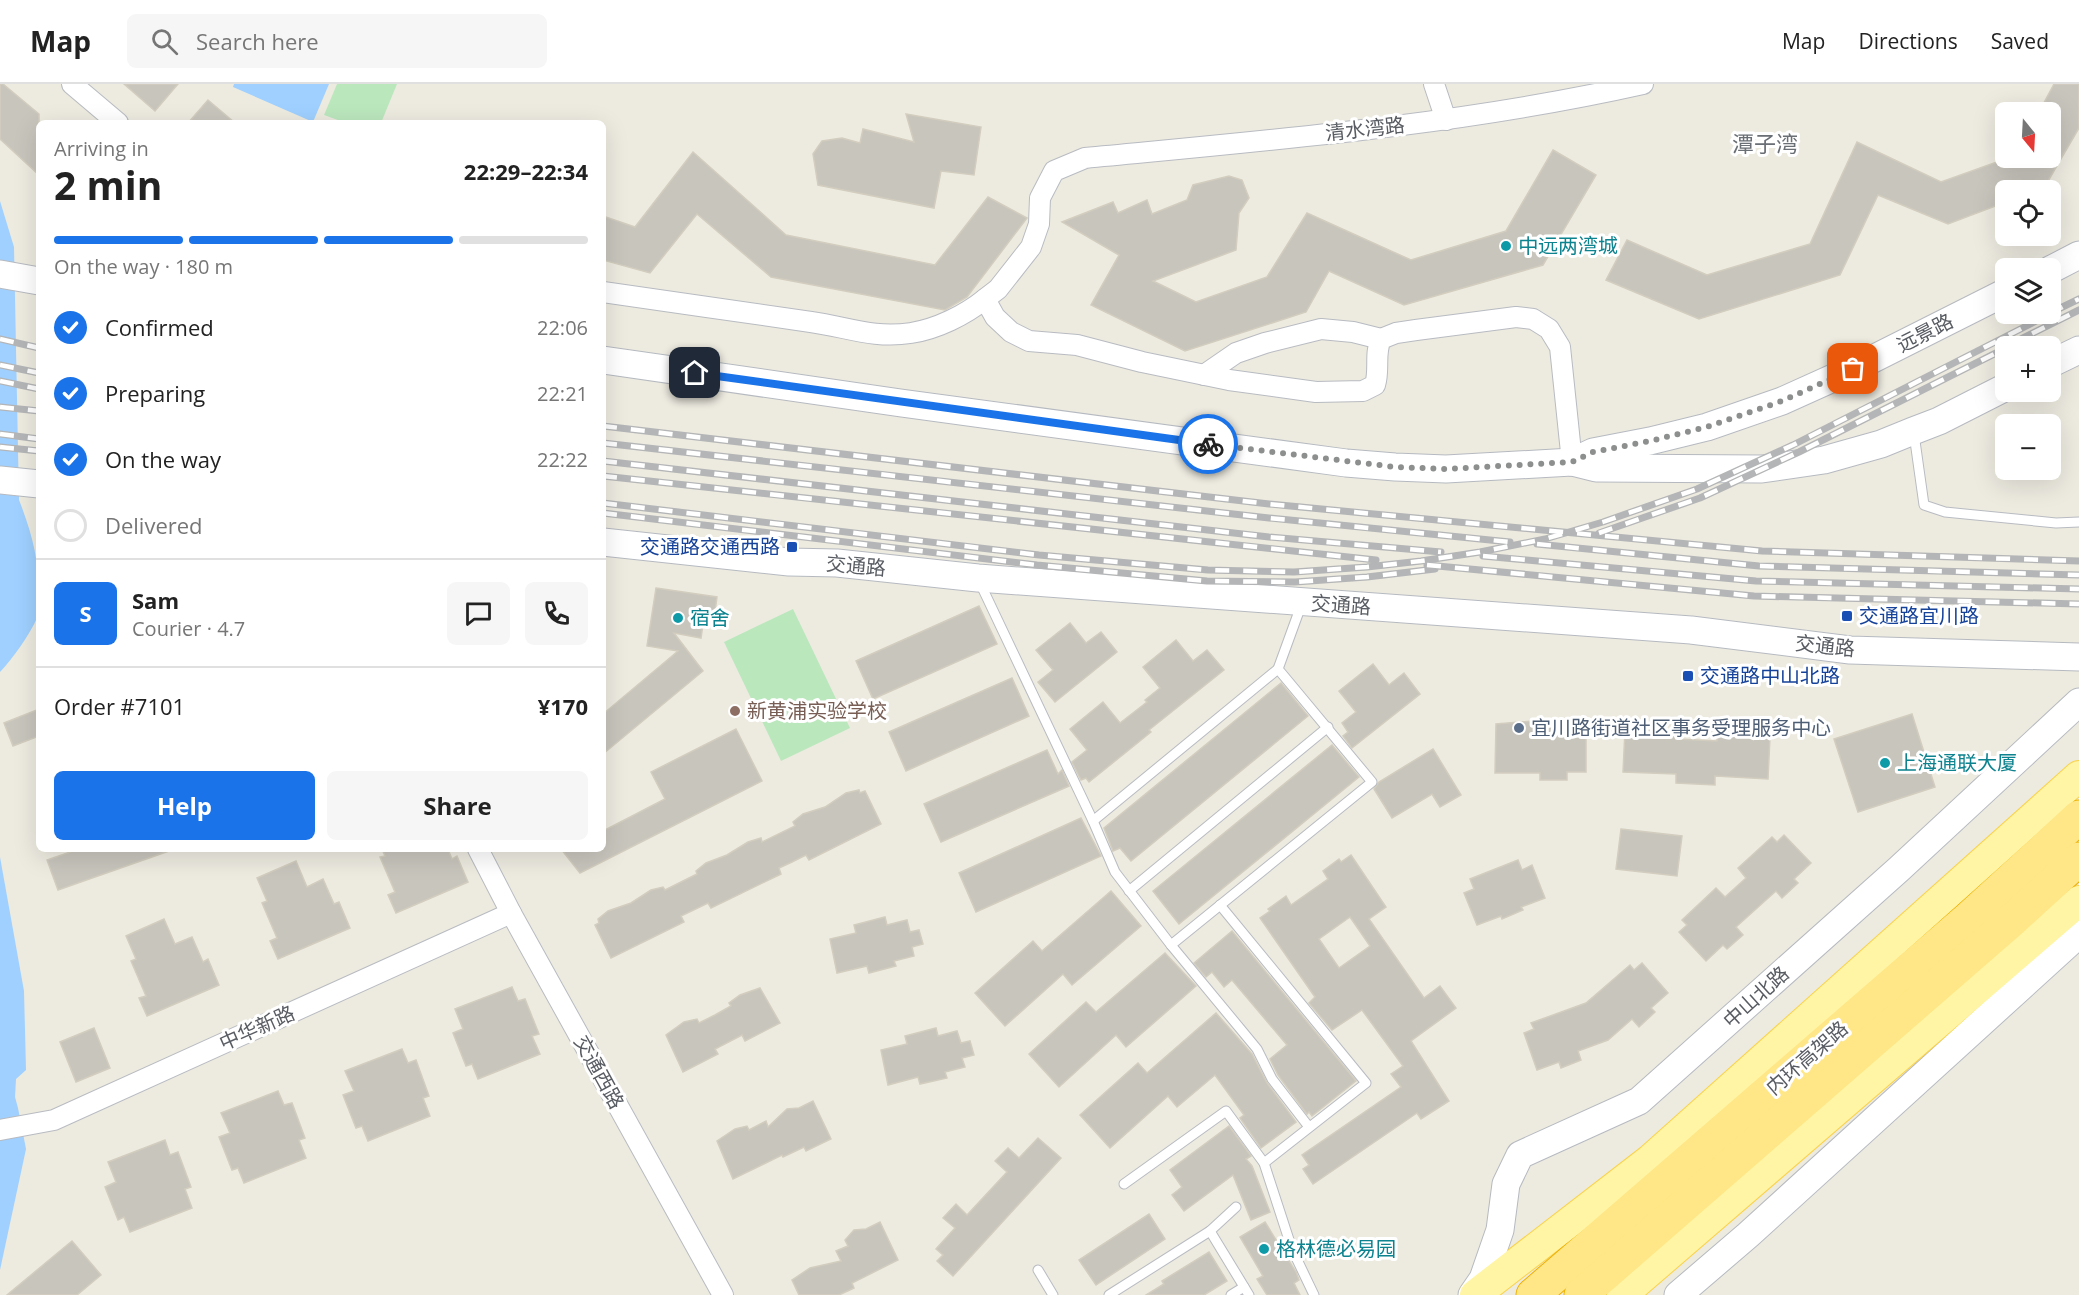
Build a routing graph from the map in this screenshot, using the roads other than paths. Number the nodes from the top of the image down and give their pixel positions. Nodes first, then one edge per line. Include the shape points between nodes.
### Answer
1 (72, 84) edge
2 (1434, 84) edge
3 (1643, 84) edge
4 (114, 120) edge
5 (1446, 120) junction
6 (2079, 255) edge
7 (2061, 264) edge
8 (0, 274) edge
9 (33, 280) edge
10 (606, 292) edge
11 (1995, 298) edge
12 (985, 299) junction
13 (1381, 339) junction
14 (2079, 350) edge
15 (2061, 359) edge
16 (606, 360) edge
17 (1204, 375) junction
18 (1995, 393) edge
19 (1913, 431) junction
20 (1572, 462) junction
21 (2079, 522) edge
22 (606, 542) edge
23 (978, 578) junction
24 (1303, 602) junction
25 (2079, 657) edge
26 (1278, 669) junction
27 (2079, 702) edge
28 (1328, 727) junction
29 (2079, 776) edge
30 (2079, 817) edge
31 (1093, 821) junction
32 (480, 852) edge
33 (2079, 859) edge
34 (1129, 891) junction
35 (2079, 901) edge
36 (1220, 905) junction
37 (511, 913) junction
38 (2079, 934) edge
39 (1171, 945) junction
40 (1309, 1127) junction
41 (0, 1130) edge
42 (1264, 1162) junction
43 (1124, 1184) dead end
44 (1236, 1207) dead end
45 (1210, 1231) junction
46 (1038, 1270) dead end
47 (1246, 1291) edge
48 (723, 1295) edge
49 (1053, 1295) edge
50 (1109, 1295) edge
51 (1231, 1295) edge
52 (1314, 1295) edge
53 (1474, 1295) edge
54 (1533, 1295) edge
55 (1581, 1295) edge
56 (1622, 1295) edge
57 (1678, 1295) edge

1 - 4 street
2 - 5 street
3 - 5 street, 清水湾路
5 - 12 street, 清水湾路 via 1085,158 1054,171 1040,198 1039,224 1031,247
6 - 7 main road
8 - 9 main road
10 - 12 street, 清水湾路 via 869,334 911,333 938,325
11 - 20 main road, 远景路 via 1782,401 1707,427 1593,452
12 - 17 street via 995,317 1011,332 1029,341 1077,345
13 - 17 street via 1321,329 1236,353
13 - 17 street via 1375,385 1363,391 1316,392
13 - 20 street via 1396,333 1516,317 1533,319 1549,329 1560,347
14 - 15 main road
16 - 20 main road, 远景路 via 1346,463 1446,469
18 - 19 main road, 远景路
19 - 20 main road, 远景路 via 1824,460 1762,469 1596,468
19 - 21 lane via 1924,505 1946,512 2056,524
22 - 23 main road, 交通路
23 - 24 main road, 交通路
23 - 31 lane
24 - 25 main road, 交通路 via 1690,630 1850,650
24 - 26 lane
26 - 28 lane
26 - 31 lane
27 - 53 main road, 中山北路 via 1639,1101 1520,1155 1506,1184 1500,1230
28 - 34 lane
28 - 36 lane via 1372,782
29 - 53 main road, 中山北路 via 1651,1159
30 - 54 highway, 内环高架路 via 1970,917
31 - 34 lane via 1115,872
32 - 37 street, 交通西路
33 - 55 highway, 内环高架路
34 - 39 lane
35 - 56 main road
36 - 39 lane
36 - 40 lane via 1366,1083
37 - 41 street, 中华新路 via 54,1120
37 - 48 street, 交通西路
38 - 57 main road
39 - 40 lane via 1257,1049 1272,1079
40 - 42 lane
42 - 43 lane via 1226,1111
42 - 52 lane via 1292,1249
44 - 45 lane
45 - 47 lane
45 - 50 lane
46 - 49 lane
47 - 51 lane

